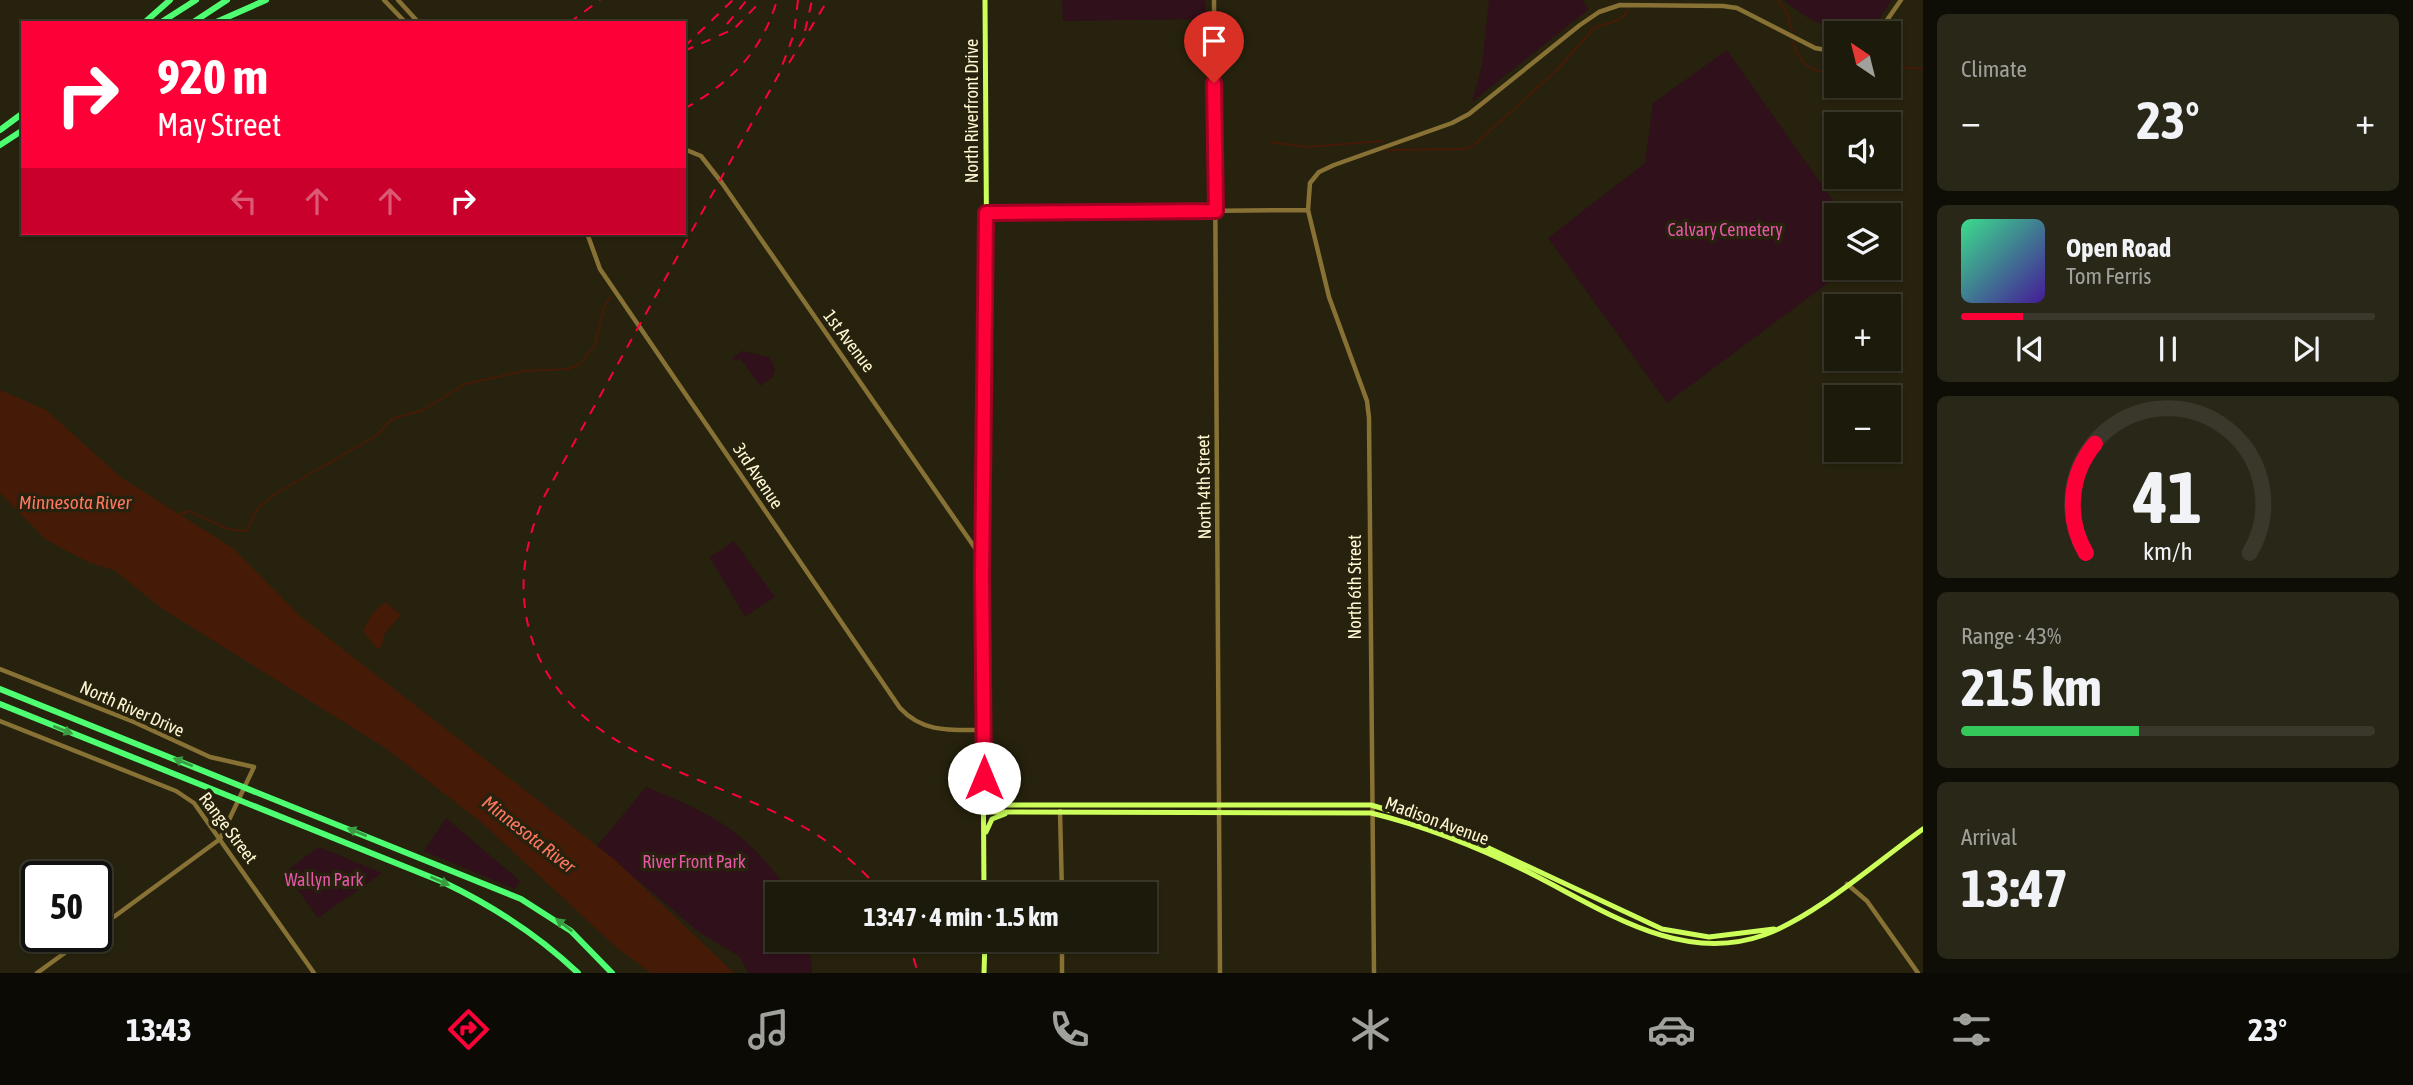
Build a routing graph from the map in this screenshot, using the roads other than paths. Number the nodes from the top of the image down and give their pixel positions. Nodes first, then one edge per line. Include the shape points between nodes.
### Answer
1 (170, 0) edge
2 (196, 0) edge
3 (227, 0) edge
4 (267, 0) edge
5 (384, 0) edge
6 (398, 0) edge
7 (985, 0) edge
8 (1214, 0) edge
9 (1901, 0) edge
10 (146, 21) edge
11 (163, 21) edge
12 (195, 21) edge
13 (219, 21) edge
14 (404, 21) edge
15 (417, 21) edge
16 (1886, 21) edge
17 (1824, 48) edge
18 (21, 114) edge
19 (0, 130) edge
20 (21, 131) edge
21 (0, 145) edge
22 (686, 150) edge
23 (1308, 210) junction
24 (1216, 211) junction
25 (986, 213) junction
26 (588, 235) edge
27 (983, 559) junction
28 (0, 668) edge
29 (0, 689) edge
30 (0, 704) edge
31 (0, 721) edge
32 (983, 730) junction
33 (246, 787) junction
34 (240, 802) junction
35 (1219, 804) junction
36 (984, 805) junction
37 (1060, 805) junction
38 (1371, 805) junction
39 (984, 812) junction
40 (1219, 812) junction
41 (1011, 813) junction
42 (1060, 813) junction
43 (1371, 813) junction
44 (1923, 829) edge
45 (220, 839) junction
46 (984, 839) junction
47 (984, 882) edge
48 (1062, 882) edge
49 (1846, 884) junction
50 (112, 918) edge
51 (1774, 929) junction
52 (66, 952) edge
53 (985, 952) edge
54 (1062, 952) edge
55 (37, 973) edge
56 (314, 973) edge
57 (578, 973) edge
58 (612, 973) edge
59 (984, 973) edge
60 (1062, 973) edge
61 (1220, 973) edge
62 (1374, 973) edge
63 (1918, 973) edge

1 - 10 highway
2 - 11 highway
3 - 12 highway
4 - 13 highway
5 - 14 street
6 - 15 street
7 - 25 main road, North Riverfront Drive
8 - 24 street, North 4th Street
9 - 16 street
17 - 23 street via 1737,8 1620,5 1580,25 1461,118 1319,172 1307,188
18 - 19 highway
20 - 21 highway
22 - 27 street, 1st Avenue via 701,156 713,171
23 - 24 street
23 - 38 street, North 6th Street via 1329,298 1367,401
24 - 25 street
24 - 35 street, North 4th Street
25 - 27 main road, North Riverfront Drive
26 - 32 street, 3rd Avenue via 596,262 615,292 895,702 921,724 936,729
27 - 32 main road, North Riverfront Drive
28 - 33 street, North River Drive via 210,757 254,767
33 -> 29 highway
30 -> 34 highway
31 - 45 street, Range Street via 184,795
32 - 36 main road, North Riverfront Drive
33 - 34 street
58 -> 33 highway via 571,931 521,899
34 - 45 street
34 -> 57 highway via 477,898 533,934
35 - 37 main road, Madison Avenue
35 - 38 main road, Madison Avenue
35 - 40 street, North 4th Street
36 - 37 main road, Madison Avenue
36 - 39 main road, North Riverfront Drive
37 - 42 street
38 - 43 street, North 6th Street
38 - 51 main road, Madison Avenue via 1478,843 1662,929 1709,937
39 - 41 main road, Madison Avenue
39 - 46 main road, North Riverfront Drive
40 - 42 main road, Madison Avenue
40 - 43 main road, Madison Avenue
40 - 61 street, North 4th Street
41 - 42 main road, Madison Avenue
41 - 46 main road via 992,819
42 - 48 street
43 - 51 main road, Madison Avenue via 1492,856 1661,936 1728,942
43 - 62 street, North 6th Street
44 - 49 main road, Madison Avenue
45 - 50 street
45 - 56 street, Range Street
46 - 47 main road, North Riverfront Drive
49 - 51 main road, Madison Avenue
49 - 63 street via 1862,894
52 - 55 street
53 - 59 main road
54 - 60 street

